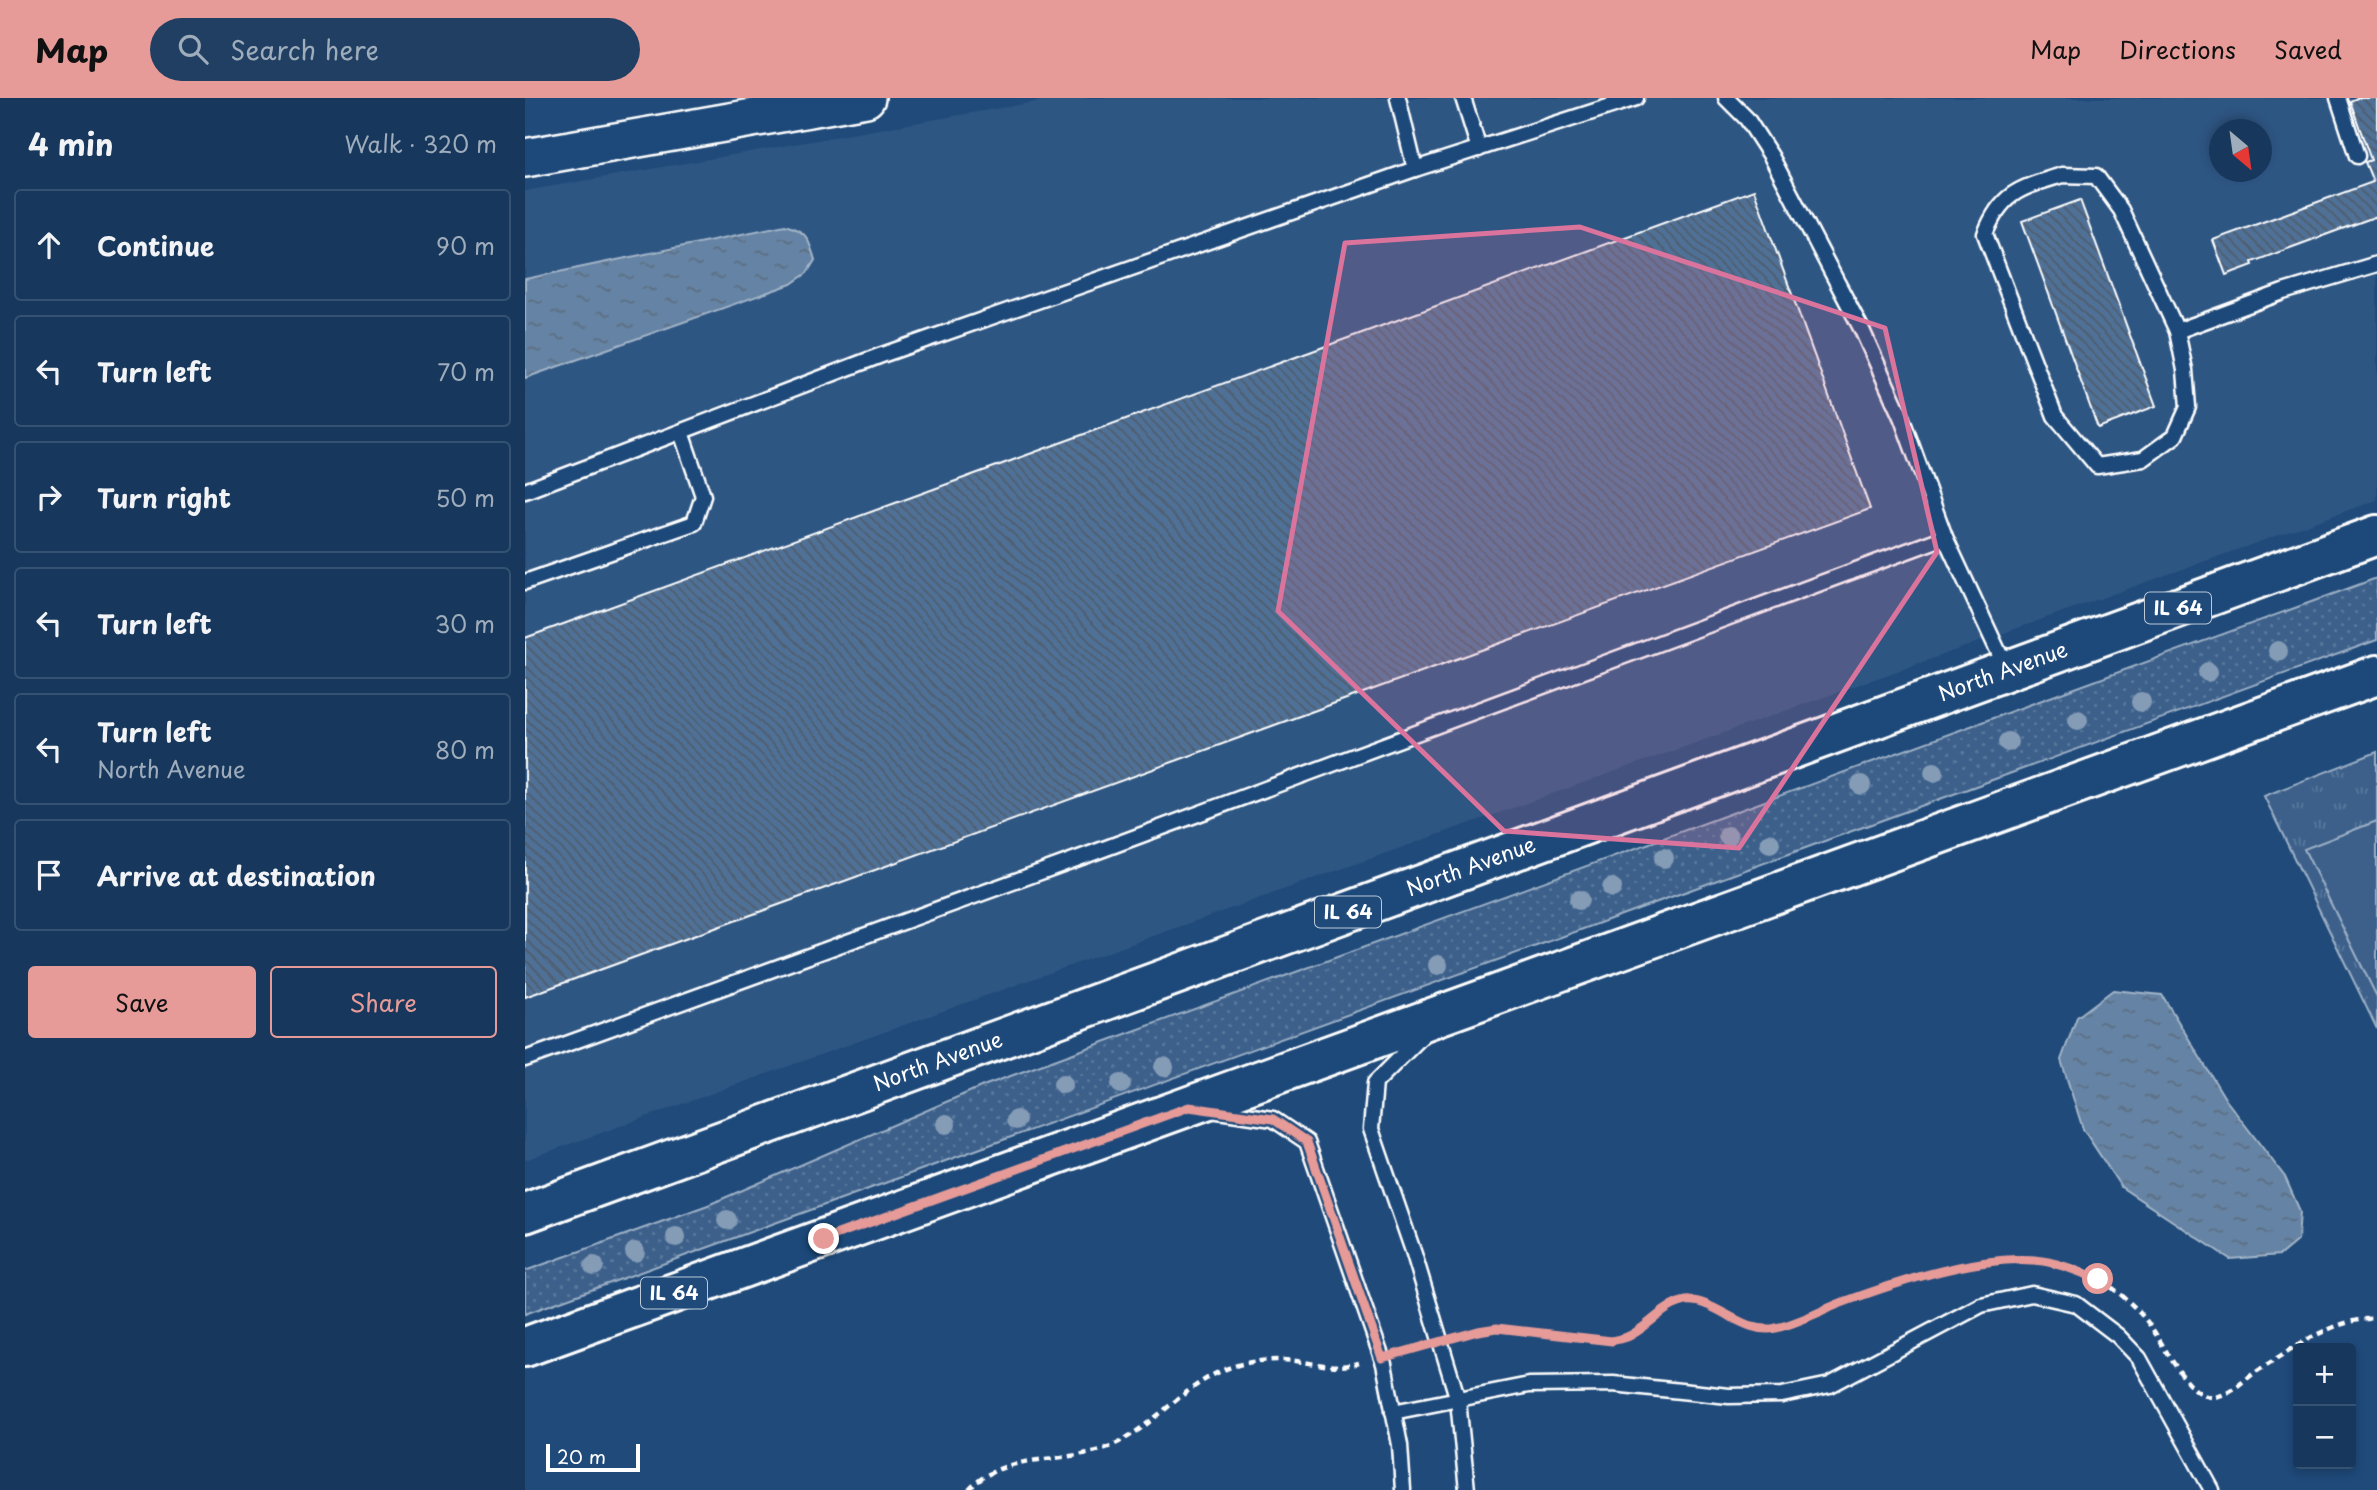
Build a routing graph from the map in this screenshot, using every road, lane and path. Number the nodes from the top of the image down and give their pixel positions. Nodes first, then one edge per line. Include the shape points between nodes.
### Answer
1 (866, 98) edge
2 (1398, 98) edge
3 (1464, 98) edge
4 (1636, 98) edge
5 (1726, 98) edge
6 (2338, 98) edge
7 (1479, 149) junction
8 (2357, 156) dead end
9 (525, 158) edge
10 (1415, 169) junction
11 (2377, 264) edge
12 (2177, 331) junction
13 (681, 432) junction
14 (525, 491) edge
15 (2377, 535) edge
16 (1945, 537) junction
17 (525, 582) edge
18 (2007, 670) junction
19 (2377, 675) edge
20 (1444, 1015) junction
21 (525, 1059) edge
22 (1189, 1107) junction
23 (525, 1213) edge
24 (2377, 1319) edge
25 (1441, 1341) junction
26 (525, 1347) edge
27 (1382, 1358) junction
28 (1458, 1400) junction
29 (1393, 1412) junction
30 (969, 1490) edge
31 (1403, 1490) edge
32 (1467, 1490) edge
33 (2212, 1490) edge

1 - 9 street
2 - 10 lane
3 - 7 lane
4 - 7 lane
5 - 16 lane via 1772,156 1862,330 1902,419
6 - 8 lane
7 - 10 lane
10 - 13 lane via 879,356
11 - 12 lane
12 - 12 lane via 2188,407 2175,436 2143,459 2097,466 2055,416 1985,234 1993,214 2018,189 2062,175 2096,176 2121,210
13 - 14 lane
13 - 17 lane via 703,496 694,523
15 - 18 main road, North Avenue / IL 64
16 - 18 lane
16 - 21 lane
18 - 23 main road, North Avenue / IL 64
19 - 20 main road, IL 64
20 - 22 main road, IL 64
20 - 25 lane via 1375,1083 1371,1129
22 - 26 main road, IL 64
22 - 27 lane via 1273,1119 1307,1142
24 - 25 path via 2363,1318 2327,1330 2215,1397 2196,1392 2145,1319 2123,1297 2098,1279 2042,1260 1999,1261 1936,1273 1775,1329 1753,1327 1687,1301 1661,1312 1627,1337 1612,1341 1497,1328
25 - 27 path
25 - 28 lane
27 - 29 lane
27 - 30 path via 1346,1367 1280,1360 1238,1365 1200,1382 1114,1444 1090,1453 1006,1466
28 - 29 lane
28 - 32 lane
28 - 33 lane via 1529,1385 1613,1384 1729,1396 1782,1395 1830,1385 1981,1305 2032,1294 2076,1304 2139,1358
29 - 31 lane

